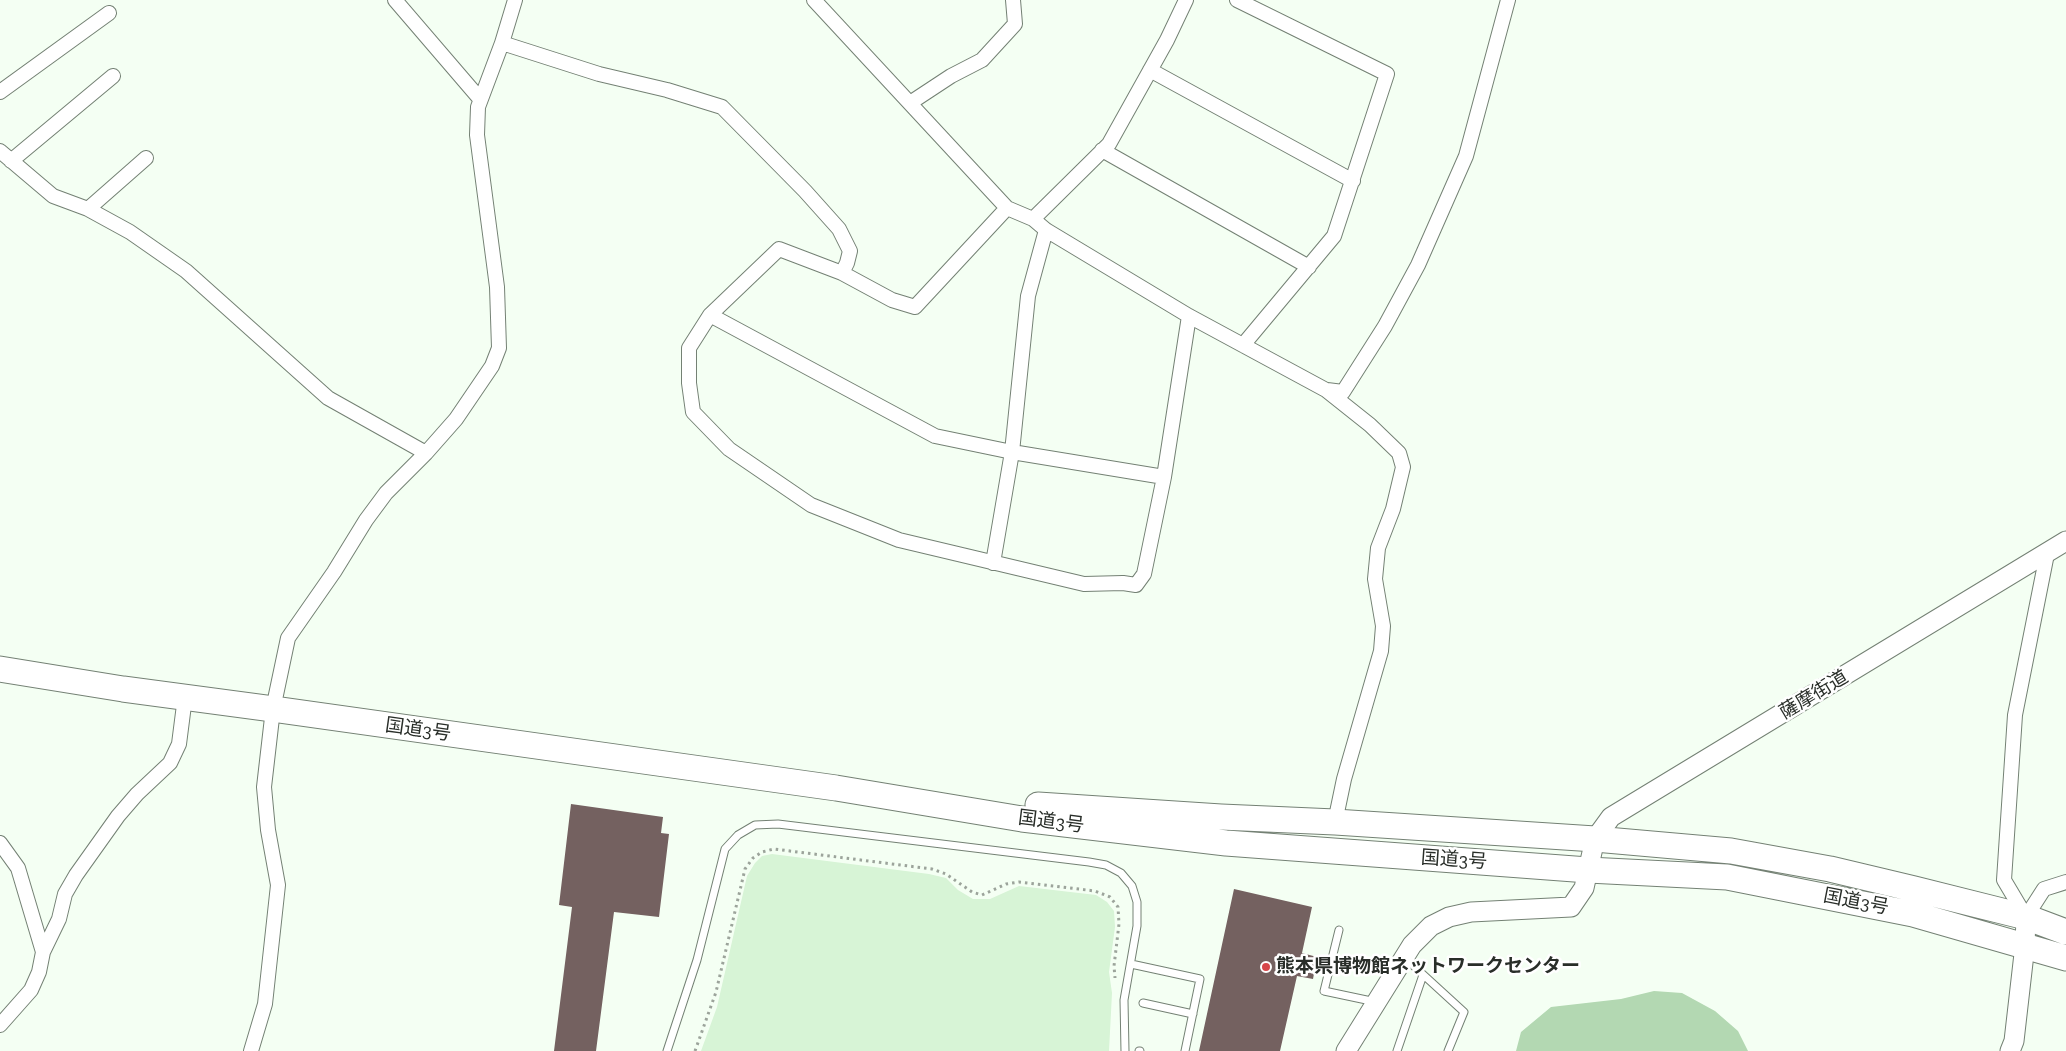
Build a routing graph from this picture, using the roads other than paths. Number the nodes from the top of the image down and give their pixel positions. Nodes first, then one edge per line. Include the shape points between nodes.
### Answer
1 (395, 0) edge
2 (515, 0) edge
3 (814, 0) edge
4 (1013, 0) edge
5 (1186, 0) edge
6 (1237, 0) edge
7 (1508, 0) edge
8 (109, 13) dead end
9 (502, 43) junction
10 (1150, 70) junction
11 (112, 76) dead end
12 (0, 92) edge
13 (480, 99) junction
14 (910, 103) junction
15 (1102, 150) junction
16 (0, 151) edge
17 (146, 158) dead end
18 (11, 161) junction
19 (1352, 181) junction
20 (1007, 208) junction
21 (88, 209) junction
22 (1033, 220) junction
23 (1046, 230) junction
24 (1309, 267) junction
25 (842, 273) junction
26 (710, 316) junction
27 (1189, 316) junction
28 (1243, 344) junction
29 (1326, 390) junction
30 (1012, 452) junction
31 (426, 453) junction
32 (1164, 477) junction
33 (2066, 541) edge
34 (2047, 554) junction
35 (993, 563) junction
36 (0, 669) edge
37 (185, 697) junction
38 (273, 709) junction
39 (836, 788) junction
40 (1335, 822) junction
41 (1595, 839) junction
42 (0, 843) edge
43 (1588, 870) junction
44 (2066, 882) edge
45 (2026, 917) junction
46 (1339, 930) dead end
47 (2066, 932) edge
48 (2025, 945) junction
49 (43, 952) junction
50 (1404, 958) junction
51 (2066, 958) edge
52 (1131, 964) junction
53 (1423, 975) junction
54 (1376, 1002) junction
55 (1142, 1003) dead end
56 (1193, 1014) junction
57 (0, 1025) edge
58 (251, 1051) edge
59 (667, 1051) edge
60 (1125, 1051) edge
61 (1185, 1051) edge
62 (1346, 1051) edge
63 (1397, 1051) edge
64 (1448, 1051) edge
65 (2010, 1051) edge

1 - 13 street
2 - 9 street
3 - 14 street
4 - 14 street via 1015,24 982,60
5 - 10 street
6 - 19 street via 1387,74
7 - 29 street via 1466,156 1418,265 1385,326 1343,392
8 - 12 street
9 - 13 street
9 - 25 street via 599,74 722,107 839,230 850,250
10 - 15 street via 1109,144
10 - 19 street
11 - 18 street
13 - 31 street via 477,135 497,286 499,348 492,366 456,419
14 - 20 street
15 - 22 street
15 - 24 street
16 - 18 street
17 - 21 street
18 - 21 street via 52,196
19 - 24 street via 1334,236
20 - 22 street
20 - 25 street via 915,307 892,300
21 - 31 street via 130,232 186,271 328,398
22 - 23 street
23 - 27 street
23 - 30 street via 1028,296
24 - 28 street
25 - 26 street via 779,248
26 - 30 street via 935,436
26 - 35 street via 689,348 692,412 729,449 811,505 899,540
27 - 28 street
27 - 32 street
28 - 29 street
29 - 40 street via 1399,453 1403,467 1393,509 1378,548 1376,579 1384,626 1381,652 1344,779
30 - 32 street
30 - 35 street
31 - 38 street via 386,493 288,638
32 - 35 street via 1144,574 1136,585 1084,584
33 - 34 street, 薩摩街道
34 - 41 street, 薩摩街道 via 1611,818
34 - 45 street via 2015,715 2004,880
36 - 37 highway, 国道3号
37 - 38 highway, 国道3号
37 - 49 street via 180,744 170,763 118,816 76,875
38 - 39 highway, 国道3号
38 - 58 street via 264,787 278,885 265,1004
39 - 40 highway, 国道3号 via 1023,804
39 - 43 highway, 国道3号 via 1022,819 1226,843
40 - 41 highway, 国道3号
41 - 43 street, 薩摩街道
41 - 45 highway, 国道3号 via 1732,851 1830,869
42 - 49 street via 18,868
43 - 48 highway, 国道3号 via 1727,877 1913,914
43 - 50 street, 薩摩街道 via 1584,888 1571,906 1449,916 1431,926
44 - 45 street via 2044,889
45 - 47 highway, 国道3号
45 - 48 street
46 - 54 lane via 1324,991
48 - 51 highway, 国道3号
48 - 65 street via 2014,1041
49 - 57 street via 31,990
50 - 53 lane
50 - 54 street, 薩摩街道
52 - 56 lane via 1200,980
52 - 59 lane via 1138,902 1132,886 1121,873 1106,865 778,824 754,826 724,849 697,960
52 - 60 lane via 1124,1000
53 - 63 lane
53 - 64 lane via 1464,1012
54 - 62 street, 薩摩街道
55 - 56 lane
56 - 61 lane

